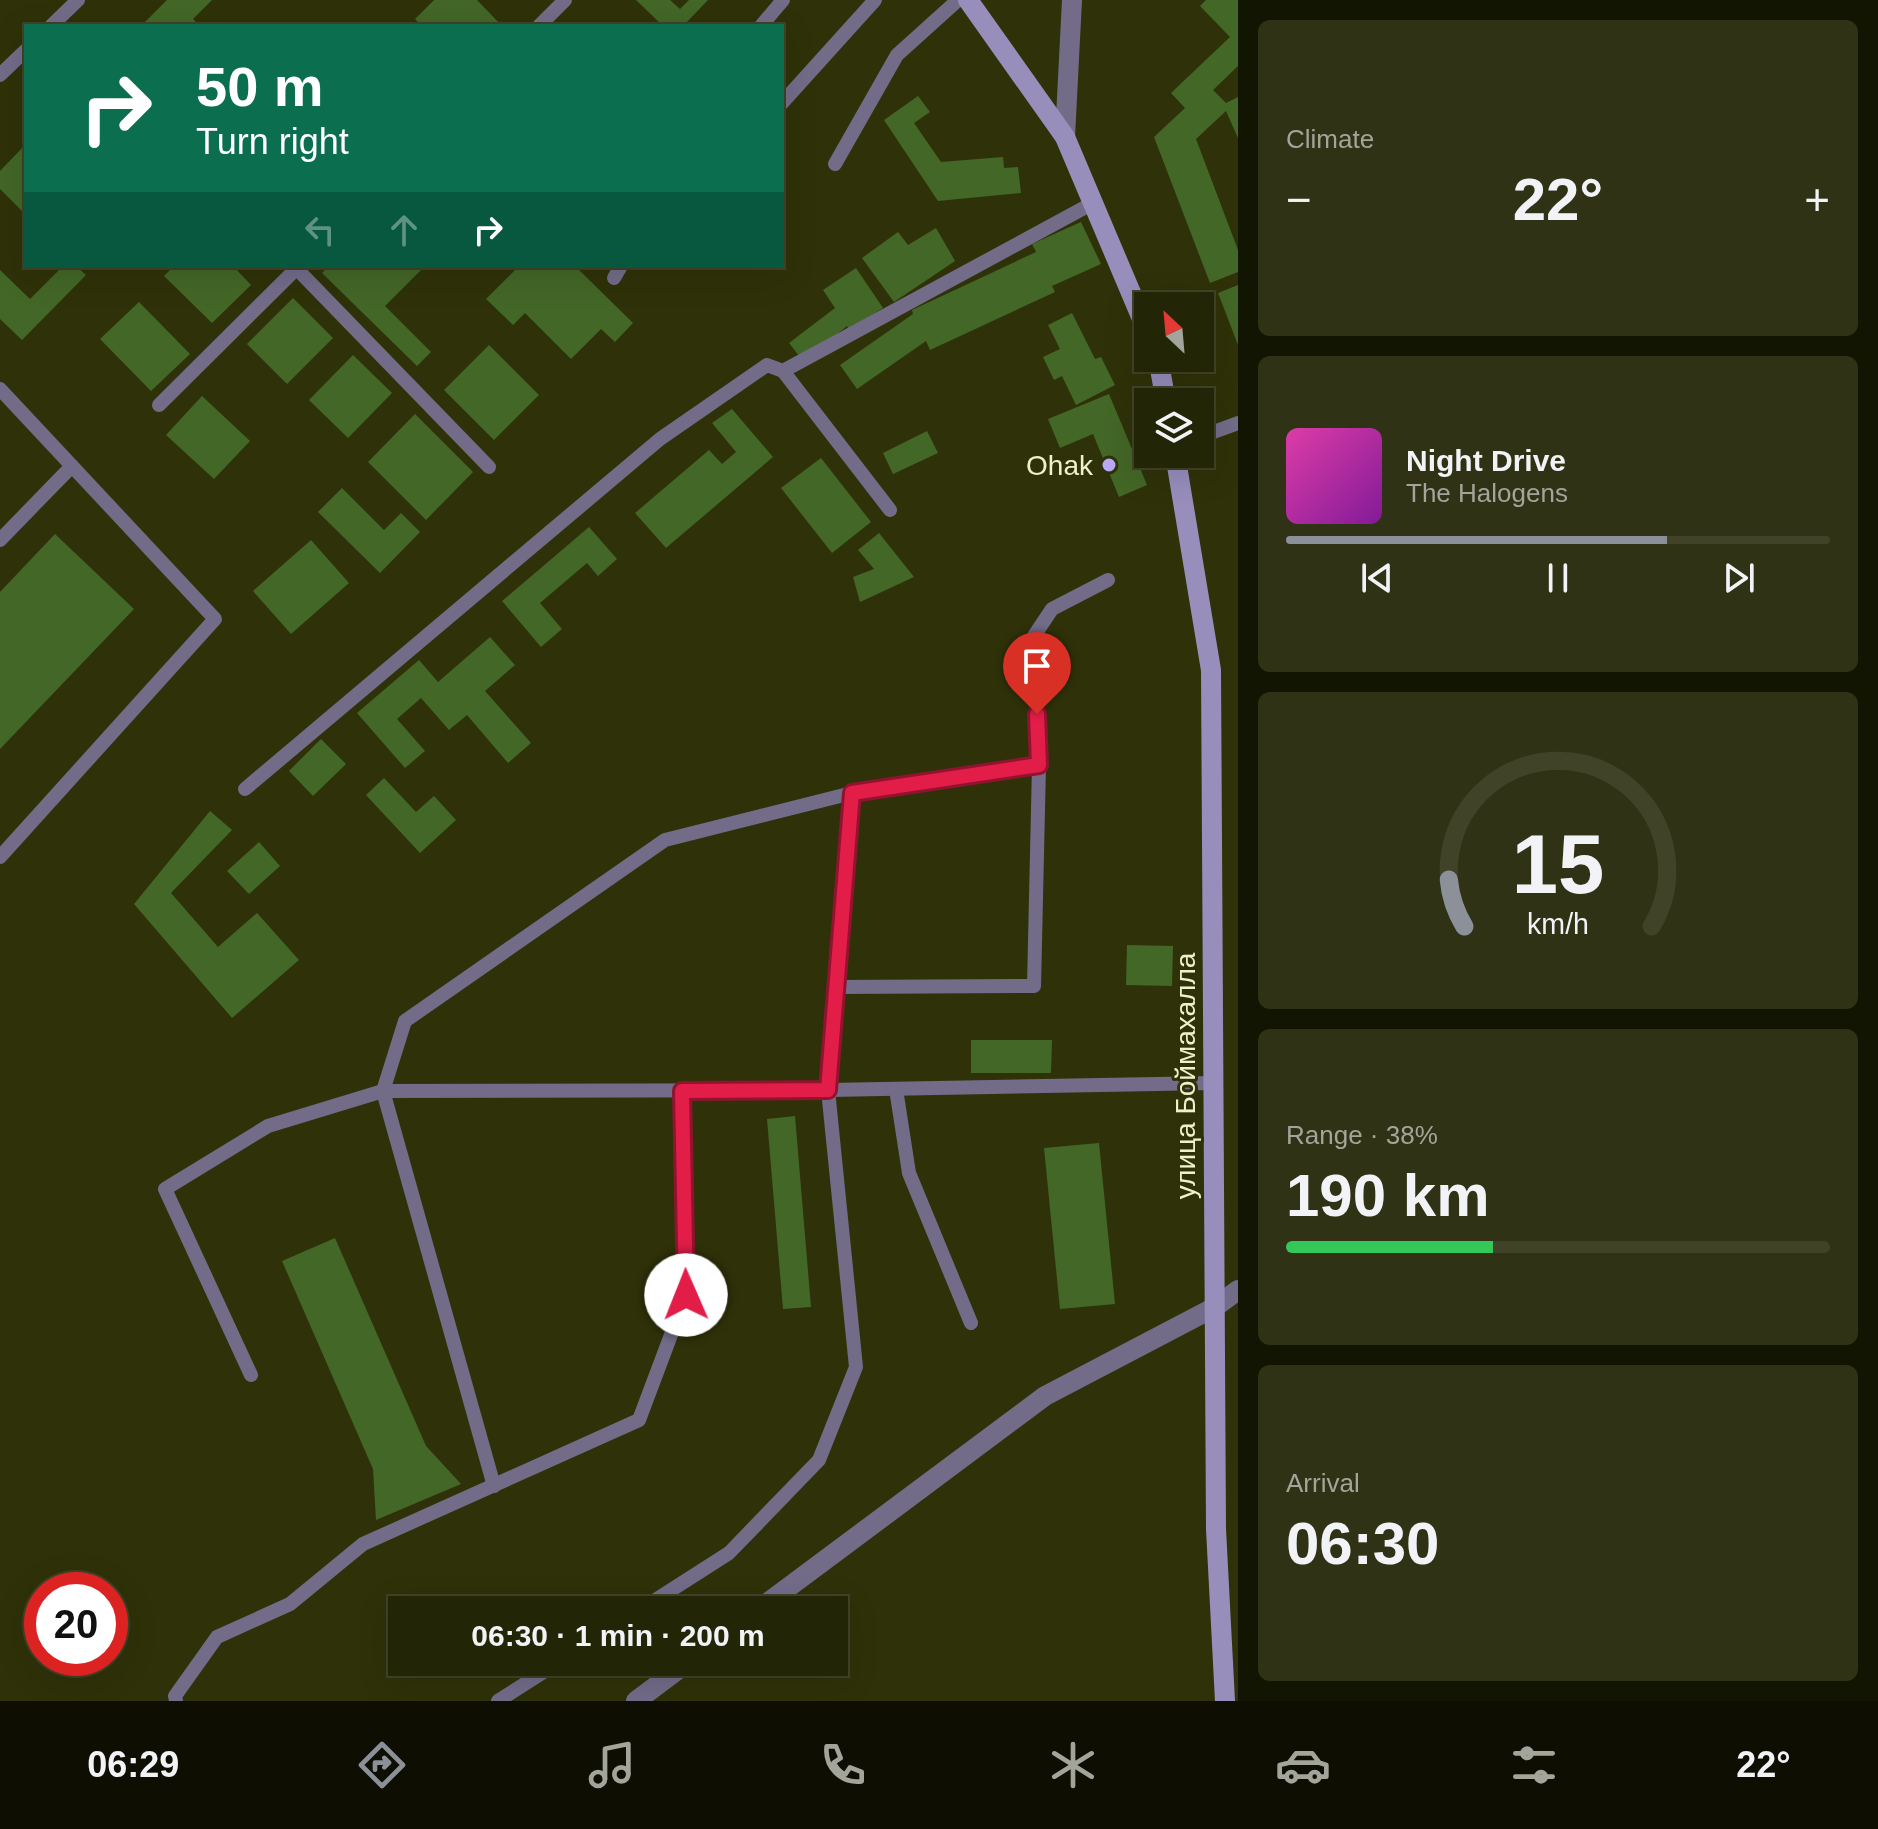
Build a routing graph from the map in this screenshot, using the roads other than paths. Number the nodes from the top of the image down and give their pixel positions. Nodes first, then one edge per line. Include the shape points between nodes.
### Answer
1 (78, 0) edge
2 (565, 0) edge
3 (783, 0) edge
4 (875, 0) edge
5 (958, 0) edge
6 (968, 0) edge
7 (1072, 0) edge
8 (53, 24) edge
9 (541, 24) edge
10 (763, 24) edge
11 (24, 52) edge
12 (0, 75) edge
13 (784, 101) edge
14 (1065, 137) junction
15 (835, 164) dead end
16 (1093, 203) junction
17 (297, 268) edge
18 (299, 268) edge
19 (1134, 300) edge
20 (783, 371) junction
21 (0, 389) edge
22 (159, 405) dead end
23 (1238, 423) edge
24 (1214, 432) edge
25 (72, 466) junction
26 (489, 467) dead end
27 (1177, 468) edge
28 (890, 510) dead end
29 (0, 540) edge
30 (1108, 580) dead end
31 (1039, 765) junction
32 (245, 789) dead end
33 (852, 793) junction
34 (0, 857) edge
35 (836, 987) junction
36 (1213, 1083) junction
37 (896, 1089) junction
38 (828, 1090) junction
39 (383, 1091) junction
40 (682, 1091) junction
41 (1238, 1290) edge
42 (1215, 1307) junction
43 (971, 1323) dead end
44 (251, 1375) dead end
45 (494, 1486) junction
46 (662, 1596) edge
47 (777, 1596) edge
48 (537, 1676) edge
49 (669, 1676) edge
50 (176, 1701) edge
51 (498, 1701) edge
52 (636, 1701) edge
53 (1225, 1701) edge

1 - 8 lane
2 - 9 lane
3 - 10 lane
4 - 13 lane
5 - 15 lane via 897,55
6 - 14 main road
7 - 14 street
11 - 12 lane
14 - 16 main road
16 - 19 main road
16 - 20 lane
17 - 22 lane
18 - 26 lane
20 - 28 lane
20 - 32 lane via 767,365 660,439
21 - 25 lane
23 - 24 lane
25 - 29 lane
25 - 34 lane via 215,619
27 - 36 main road, улица Боймахалла via 1211,670
30 - 31 lane via 1052,609 1034,636
31 - 33 lane
31 - 35 lane via 1034,986
33 - 35 lane
33 - 39 lane via 665,840 405,1021
35 - 38 lane
36 - 37 lane
36 - 42 main road, улица Боймахалла
37 - 38 lane
37 - 43 lane via 909,1173
38 - 40 lane
38 - 46 lane via 856,1367 819,1460 729,1553
39 - 40 lane
39 - 44 lane via 268,1126 165,1189
39 - 45 lane
40 - 45 lane via 686,1295 639,1420
41 - 42 street
42 - 47 street via 1045,1396
42 - 53 main road, улица Боймахалла via 1216,1529
45 - 50 lane via 363,1544 290,1604 217,1637
48 - 51 lane
49 - 52 street

